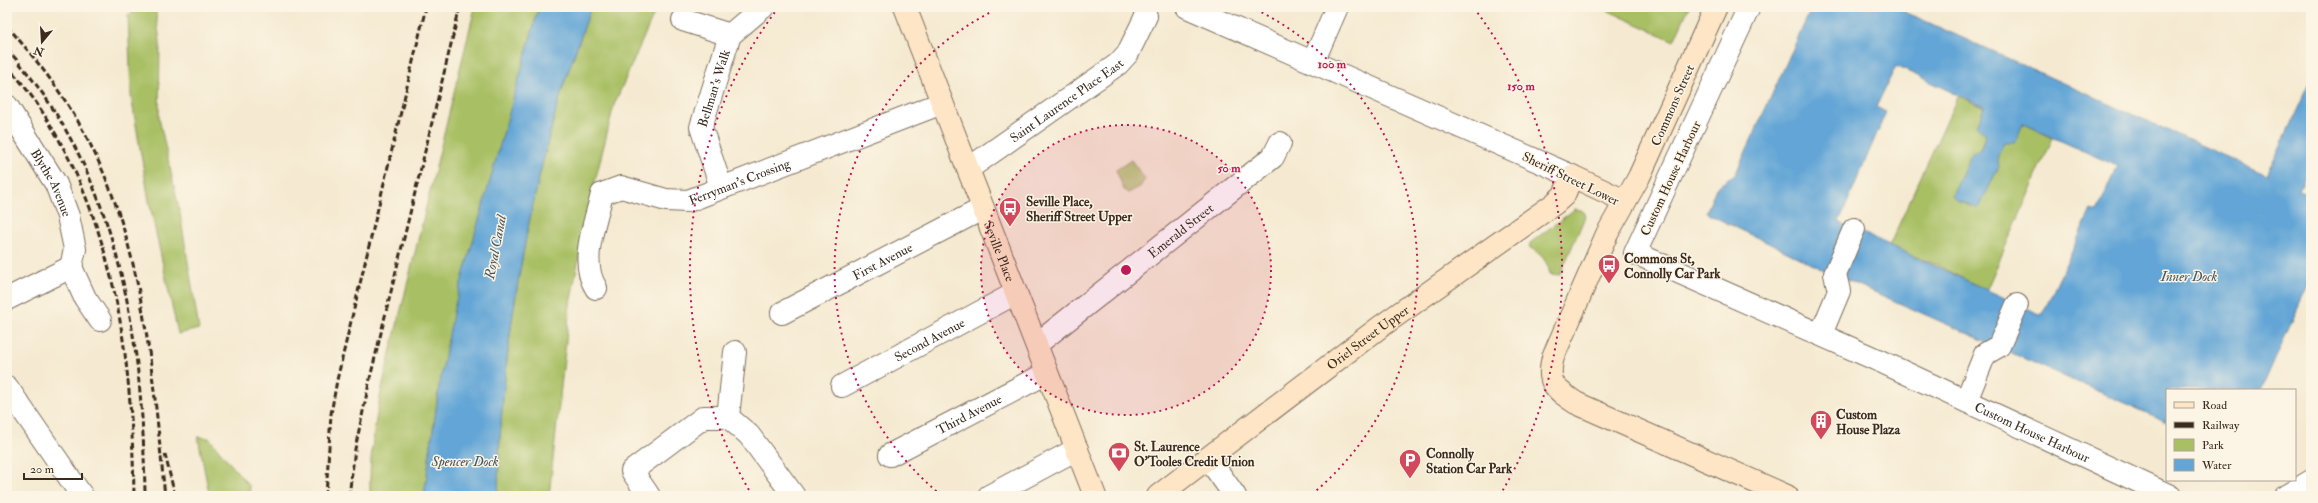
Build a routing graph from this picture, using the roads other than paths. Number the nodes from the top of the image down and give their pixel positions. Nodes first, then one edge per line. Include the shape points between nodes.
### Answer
1 (763, 7) edge
2 (905, 7) edge
3 (1187, 7) edge
4 (1337, 7) edge
5 (1716, 7) edge
6 (1749, 7) edge
7 (1146, 16) dead end
8 (683, 20) dead end
9 (730, 35) junction
10 (1313, 62) junction
11 (942, 103) junction
12 (7, 106) edge
13 (1280, 143) dead end
14 (968, 168) junction
15 (1572, 176) junction
16 (721, 187) junction
17 (1625, 201) junction
18 (982, 209) junction
19 (1854, 229) dead end
20 (71, 267) junction
21 (596, 288) dead end
22 (1016, 293) junction
23 (7, 299) edge
24 (2017, 304) dead end
25 (782, 313) dead end
26 (100, 320) dead end
27 (1821, 334) junction
28 (1037, 344) junction
29 (735, 352) dead end
30 (1047, 373) junction
31 (842, 386) dead end
32 (7, 387) edge
33 (1966, 401) junction
34 (728, 417) junction
35 (1077, 449) junction
36 (890, 455) dead end
37 (1208, 458) junction
38 (2311, 480) edge
39 (76, 487) edge
40 (649, 496) edge
41 (794, 496) edge
42 (988, 496) edge
43 (1095, 496) edge
44 (1158, 496) edge
45 (1235, 496) edge
46 (1788, 496) edge
47 (2170, 496) edge
48 (2286, 496) edge

1 - 9 street, Bellman's Walk
2 - 11 street, Seville Place
3 - 10 street, Sheriff Street Lower
4 - 10 street
5 - 17 street, Commons Street via 1639,178
6 - 27 street, Custom House Harbour via 1635,253
7 - 14 street, Saint Laurence Place East via 1128,53 1118,64
8 - 9 street, Bellman's Walk
9 - 16 street, Bellman's Walk via 701,127
10 - 15 street, Sheriff Street Lower
11 - 14 street, Seville Place
11 - 16 street, Ferryman's Crossing
12 - 20 street, Blythe Avenue via 56,184 68,216 75,249
13 - 28 street, Emerald Street via 1274,157
14 - 18 street, Seville Place
15 - 17 street, Sheriff Street Lower
15 - 37 street, Oriel Street Upper via 1564,195 1554,204 1380,327
16 - 21 street, Ferryman's Crossing via 688,201 666,200 621,187 602,194 588,255 590,278
17 - 46 street, Sheriff Street Lower via 1607,234 1553,357 1550,370 1552,382 1561,393 1576,403
18 - 22 street, Seville Place
18 - 25 street, First Avenue
19 - 27 street via 1835,274 1839,291
20 - 23 street
20 - 26 street via 85,298
22 - 28 street, Seville Place
22 - 31 street, Second Avenue
24 - 33 street, Custom House Harbour via 1999,346 1985,354
27 - 33 street, Custom House Harbour
28 - 30 street, Seville Place
29 - 34 street
30 - 35 street, Seville Place
30 - 36 street, Third Avenue
32 - 39 street
33 - 47 street, Custom House Harbour
34 - 40 street via 704,417 632,471
34 - 41 street via 749,435
35 - 42 street
35 - 43 street, Seville Place
37 - 44 street, Oriel Street Upper
37 - 45 street
38 - 48 street

